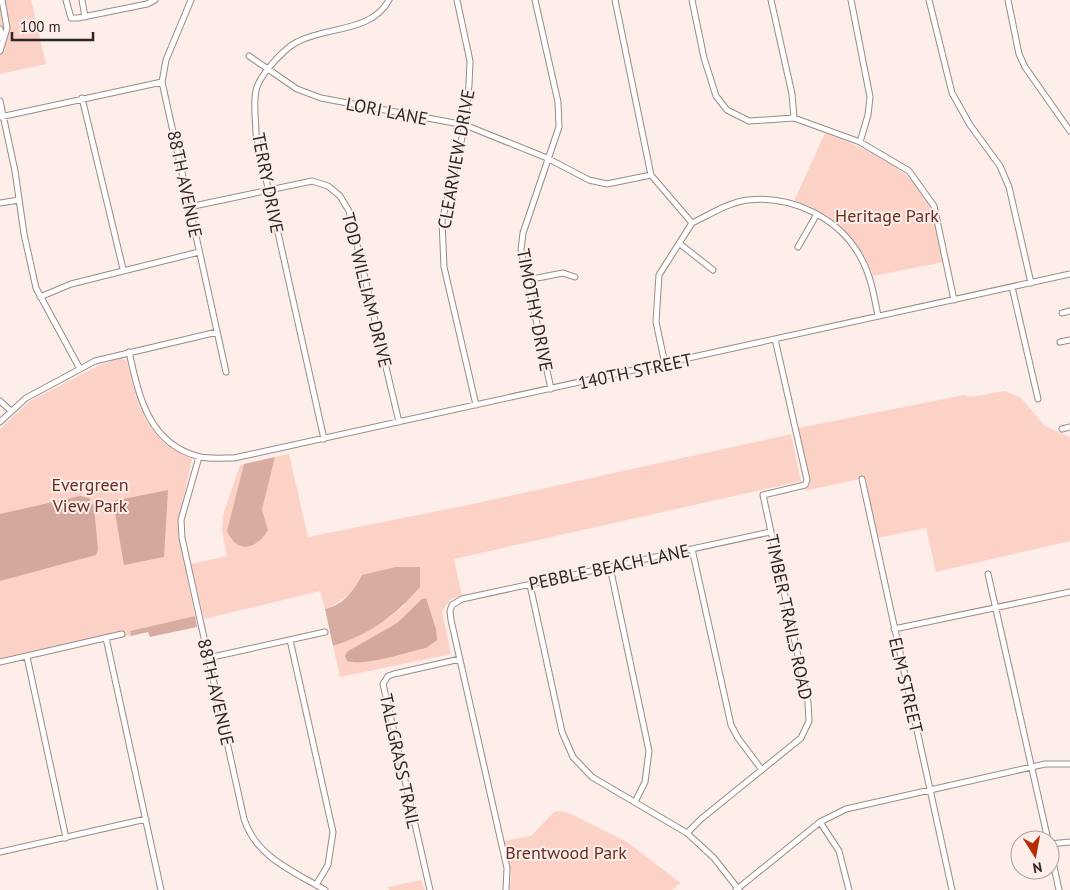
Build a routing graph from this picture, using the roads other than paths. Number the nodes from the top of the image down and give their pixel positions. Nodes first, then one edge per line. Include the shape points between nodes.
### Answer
1 (2, 0) edge
2 (66, 0) edge
3 (82, 0) edge
4 (156, 0) edge
5 (190, 0) edge
6 (389, 0) edge
7 (457, 0) edge
8 (535, 0) edge
9 (615, 0) edge
10 (692, 0) edge
11 (771, 0) edge
12 (850, 0) edge
13 (930, 0) edge
14 (1008, 0) edge
15 (85, 17) junction
16 (0, 29) edge
17 (2, 41) junction
18 (0, 51) edge
19 (249, 56) dead end
20 (267, 69) junction
21 (162, 82) junction
22 (82, 98) junction
23 (0, 101) edge
24 (2, 117) edge
25 (794, 118) junction
26 (465, 125) junction
27 (1070, 131) edge
28 (860, 142) junction
29 (547, 158) junction
30 (651, 175) junction
31 (268, 189) junction
32 (19, 200) junction
33 (0, 203) edge
34 (189, 206) junction
35 (817, 214) junction
36 (692, 223) junction
37 (680, 244) junction
38 (798, 247) dead end
39 (199, 252) junction
40 (122, 269) junction
41 (713, 270) dead end
42 (1070, 274) edge
43 (575, 277) dead end
44 (527, 280) junction
45 (1031, 283) junction
46 (1012, 287) junction
47 (40, 297) junction
48 (954, 300) junction
49 (1070, 311) edge
50 (1062, 313) dead end
51 (878, 316) junction
52 (217, 332) junction
53 (775, 339) junction
54 (1070, 340) edge
55 (1060, 342) dead end
56 (129, 352) junction
57 (665, 364) junction
58 (80, 369) junction
59 (226, 372) dead end
60 (551, 389) junction
61 (1038, 399) dead end
62 (0, 401) edge
63 (476, 406) junction
64 (10, 410) junction
65 (0, 422) edge
66 (399, 422) junction
67 (1070, 427) edge
68 (1062, 429) dead end
69 (324, 439) junction
70 (199, 457) junction
71 (862, 479) dead end
72 (770, 532) junction
73 (692, 549) junction
74 (610, 567) junction
75 (988, 574) dead end
76 (530, 585) junction
77 (1070, 592) edge
78 (997, 608) junction
79 (894, 629) junction
80 (324, 632) dead end
81 (122, 634) dead end
82 (106, 638) junction
83 (290, 640) junction
84 (27, 656) junction
85 (208, 658) junction
86 (460, 659) junction
87 (0, 662) edge
88 (1070, 764) edge
89 (1032, 767) junction
90 (762, 770) junction
91 (930, 789) junction
92 (635, 802) junction
93 (146, 819) junction
94 (820, 822) junction
95 (1046, 830) edge
96 (687, 833) junction
97 (66, 838) junction
98 (0, 852) edge
99 (316, 885) junction
100 (161, 890) edge
101 (325, 890) edge
102 (430, 890) edge
103 (506, 890) edge
104 (738, 890) edge
105 (849, 890) edge
106 (952, 890) edge

1 - 17 street via 7,28
2 - 15 street via 71,18
3 - 15 street
4 - 15 street
5 - 21 street, 88TH AVENUE via 166,60
6 - 20 street, TERRY DRIVE via 367,22 297,42
7 - 26 street, CLEARVIEW DRIVE via 470,61
8 - 29 street, TIMOTHY DRIVE via 558,102 559,127
9 - 30 street
10 - 25 street via 704,58 721,103 734,115 750,121
11 - 25 street via 792,94
12 - 28 street via 870,97
13 - 45 street via 952,93 970,125 1000,166 1008,187
14 - 27 street via 1019,54 1025,67
16 - 17 street
17 - 18 street
19 - 20 street, LORI LANE
20 - 26 street, LORI LANE via 297,89 321,98
20 - 31 street, TERRY DRIVE via 256,91 256,134
21 - 22 street
21 - 34 street, 88TH AVENUE
22 - 24 street
22 - 40 street
23 - 24 street
24 - 32 street
25 - 28 street
26 - 29 street, LORI LANE
26 - 63 street, CLEARVIEW DRIVE via 442,221 442,246
28 - 48 street via 909,171 934,206
29 - 30 street, LORI LANE via 589,180 607,184
29 - 44 street, TIMOTHY DRIVE via 523,233 521,250
30 - 36 street
31 - 34 street, TOD WILLIAM DRIVE
31 - 66 street, TOD WILLIAM DRIVE via 312,181 328,186 340,196 349,211
31 - 69 street, TERRY DRIVE
32 - 33 street
32 - 47 street
34 - 39 street, 88TH AVENUE
35 - 36 street via 796,205 747,200
35 - 38 street
35 - 51 street via 834,225 861,257
36 - 37 street
37 - 41 street
37 - 57 street via 659,275 656,322
39 - 40 street
39 - 52 street, 88TH AVENUE
40 - 47 street
42 - 45 street, 140TH STREET
43 - 44 street via 563,273
44 - 60 street, TIMOTHY DRIVE
45 - 46 street, 140TH STREET
46 - 48 street, 140TH STREET
46 - 61 street
47 - 58 street
48 - 51 street, 140TH STREET
49 - 50 street
51 - 53 street, 140TH STREET
52 - 56 street
52 - 59 street, 88TH AVENUE
53 - 57 street, 140TH STREET
53 - 72 street, TIMBER TRAILS ROAD via 807,480 805,485 763,495
54 - 55 street
56 - 58 street
56 - 70 street via 140,402 152,423 174,445
57 - 60 street, 140TH STREET
58 - 64 street
60 - 63 street, 140TH STREET
62 - 64 street
63 - 66 street, 140TH STREET
64 - 65 street
66 - 69 street, 140TH STREET
67 - 68 street
69 - 70 street, 140TH STREET via 234,458
70 - 85 street, 88TH AVENUE via 181,520
71 - 79 street, ELM STREET
72 - 73 street, PEBBLE BEACH LANE
72 - 90 street, TIMBER TRAILS ROAD via 810,712 801,738
73 - 74 street, PEBBLE BEACH LANE
73 - 90 street via 731,725
74 - 76 street, PEBBLE BEACH LANE
74 - 92 street via 649,751 645,782
75 - 78 street
76 - 86 street, PEBBLE BEACH LANE via 462,600 450,608
76 - 92 street via 567,746 592,777
77 - 78 street
78 - 79 street
78 - 89 street
79 - 91 street, ELM STREET
80 - 83 street
81 - 82 street
82 - 84 street
82 - 93 street
83 - 85 street
83 - 99 street via 333,832 328,865
84 - 87 street
84 - 97 street
85 - 99 street, 88TH AVENUE via 249,833 270,858
86 - 102 street, TALLGRASS TRAIL via 394,674 388,676 383,684
86 - 103 street via 507,868
88 - 89 street
89 - 91 street
89 - 95 street
90 - 96 street, TIMBER TRAILS ROAD
91 - 94 street via 851,807
91 - 106 street, ELM STREET
92 - 96 street
93 - 97 street
93 - 100 street
94 - 104 street
94 - 105 street via 839,851
96 - 104 street via 714,858
97 - 98 street
99 - 101 street, 88TH AVENUE

